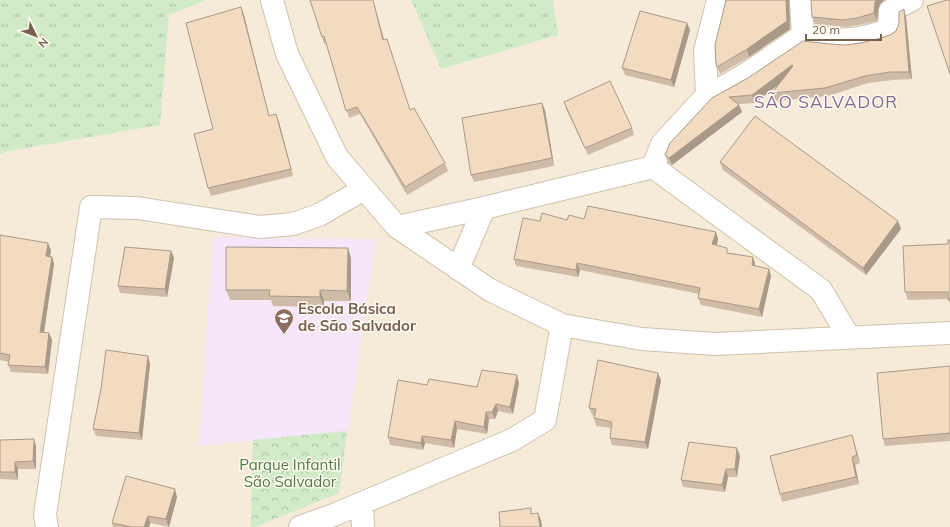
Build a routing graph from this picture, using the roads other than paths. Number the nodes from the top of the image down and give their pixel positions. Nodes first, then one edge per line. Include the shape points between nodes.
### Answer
1 (272, 0) edge
2 (718, 0) edge
3 (801, 0) edge
4 (912, 0) edge
5 (803, 35) junction
6 (707, 95) junction
7 (653, 167) junction
8 (364, 189) junction
9 (484, 208) junction
10 (397, 227) junction
11 (458, 268) junction
12 (562, 325) junction
13 (950, 333) edge
14 (849, 337) junction
15 (362, 504) junction
16 (47, 527) edge
17 (300, 527) edge
18 (362, 527) edge

1 - 8 street via 287,54 337,158
2 - 6 street via 705,51
3 - 5 street
4 - 5 street via 890,11 888,30 873,35 851,40
5 - 6 street via 758,67
6 - 7 street via 662,144
7 - 9 street
7 - 14 street via 821,290
8 - 10 street
8 - 16 street via 319,215 293,224 260,227 137,208 91,208 45,516
9 - 10 street
9 - 11 street
10 - 11 street
11 - 12 street via 490,290
12 - 14 street via 642,339 716,344
12 - 15 street via 545,420 512,440
13 - 14 street
15 - 17 street
15 - 18 street

